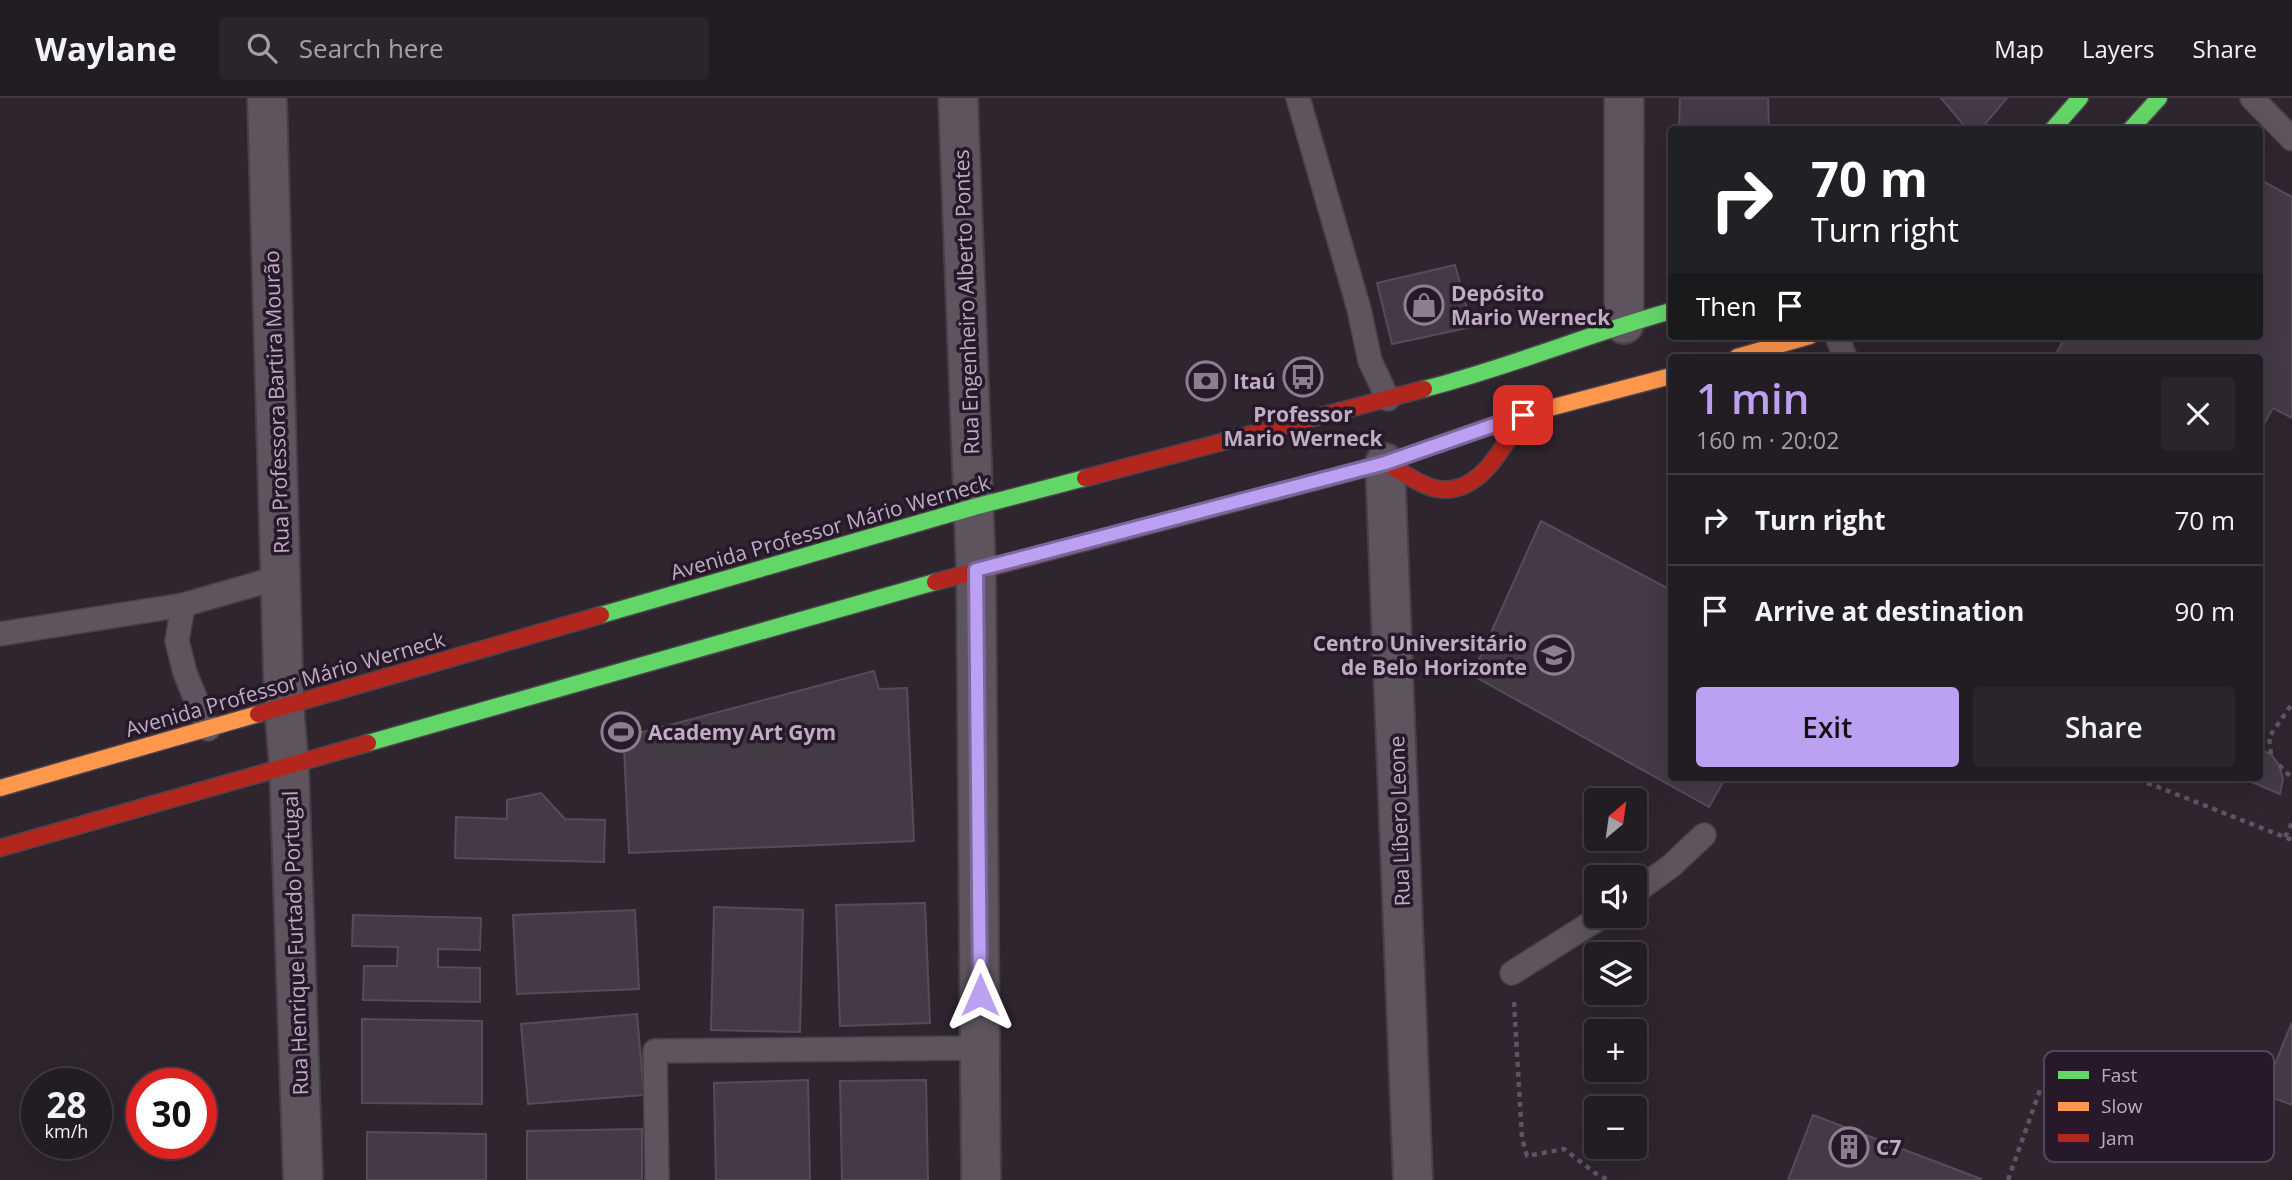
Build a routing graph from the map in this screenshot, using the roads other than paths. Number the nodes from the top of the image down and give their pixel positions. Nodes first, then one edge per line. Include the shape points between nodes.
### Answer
1 (267, 98) edge
2 (958, 98) edge
3 (1298, 98) edge
4 (1624, 98) edge
5 (2080, 98) edge
6 (2159, 98) edge
7 (2252, 98) edge
8 (2056, 126) edge
9 (2134, 126) edge
10 (2292, 139) edge
11 (1668, 312) edge
12 (1624, 324) junction
13 (1796, 340) edge
14 (1747, 354) edge
15 (1668, 377) edge
16 (1461, 380) junction
17 (1388, 399) junction
18 (1431, 406) dead end
19 (1523, 415) junction
20 (1391, 452) junction
21 (974, 507) junction
22 (976, 570) junction
23 (281, 577) junction
24 (183, 605) junction
25 (0, 634) edge
26 (284, 707) junction
27 (208, 729) junction
28 (289, 765) junction
29 (0, 788) edge
30 (1704, 835) dead end
31 (0, 848) edge
32 (1647, 884) edge
33 (1584, 928) edge
34 (1512, 973) road end
35 (980, 1048) junction
36 (303, 1180) edge
37 (657, 1180) edge
38 (981, 1180) edge
39 (1413, 1180) edge

1 - 23 street, Rua Professora Bartira Mourão
2 - 21 street, Rua Engenheiro Alberto Pontes
3 - 17 lane via 1370,361
4 - 12 street
5 - 8 main road
6 - 9 main road
7 - 10 lane
11 - 12 main road, Avenida Professor Mário Werneck
12 - 16 main road, Avenida Professor Mário Werneck
13 - 14 main road
15 - 19 main road
16 - 17 main road, Avenida Professor Mário Werneck
16 - 18 main road
17 - 21 main road, Avenida Professor Mário Werneck
19 - 20 main road
19 - 20 main road via 1488,467 1465,486 1440,490
20 - 22 main road
20 - 39 street, Rua Líbero Leone
21 - 22 street, Rua Engenheiro Alberto Pontes
21 - 26 main road, Avenida Professor Mário Werneck
22 - 28 main road
22 - 35 street, Rua Engenheiro Alberto Pontes
23 - 24 lane
23 - 26 street, Rua Professora Bartira Mourão
24 - 25 lane
24 - 27 lane via 177,641
26 - 27 main road, Avenida Professor Mário Werneck
26 - 28 street, Rua Henrique Furtado Portugal
27 - 29 main road, Avenida Professor Mário Werneck
28 - 31 main road
28 - 36 street, Rua Henrique Furtado Portugal
30 - 32 lane
33 - 34 lane
35 - 37 lane via 655,1051
35 - 38 street, Rua Engenheiro Alberto Pontes

